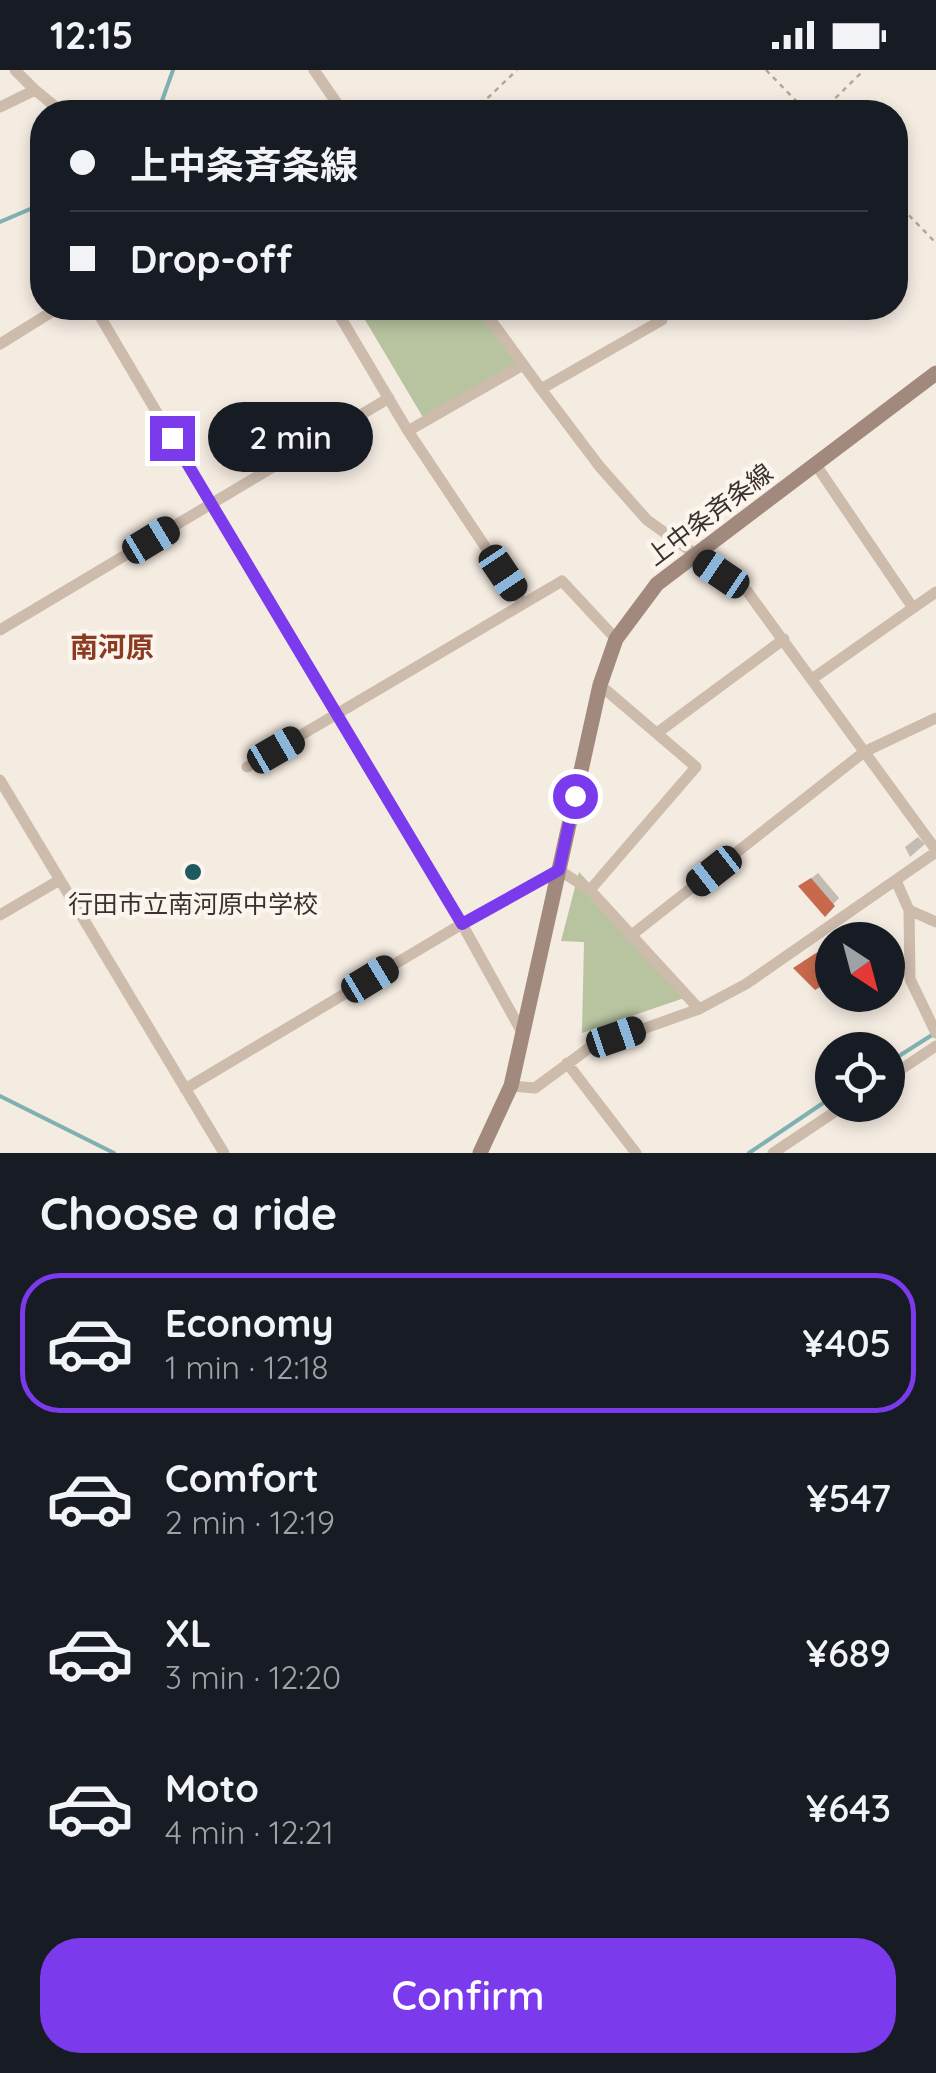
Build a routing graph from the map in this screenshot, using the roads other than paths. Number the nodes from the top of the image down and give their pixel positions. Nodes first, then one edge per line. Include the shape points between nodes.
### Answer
1 (15, 70) edge
2 (314, 70) edge
3 (36, 90) junction
4 (48, 100) edge
5 (335, 100) edge
6 (0, 107) edge
7 (39, 320) edge
8 (102, 320) edge
9 (343, 320) edge
10 (490, 320) edge
11 (662, 320) dead end
12 (0, 344) edge
13 (523, 366) junction
14 (936, 373) edge
15 (541, 388) junction
16 (389, 398) junction
17 (408, 430) junction
18 (816, 465) junction
19 (211, 504) junction
20 (694, 556) junction
21 (936, 592) edge
22 (522, 602) junction
23 (913, 608) junction
24 (0, 630) edge
25 (616, 639) junction
26 (784, 639) junction
27 (812, 679) junction
28 (600, 684) junction
29 (336, 716) junction
30 (936, 718) edge
31 (657, 733) junction
32 (864, 752) junction
33 (246, 767) dead end
34 (0, 780) edge
35 (936, 851) edge
36 (559, 870) junction
37 (58, 880) junction
38 (897, 882) junction
39 (590, 890) junction
40 (909, 910) junction
41 (0, 916) edge
42 (936, 922) edge
43 (462, 924) junction
44 (633, 934) junction
45 (699, 1009) junction
46 (936, 1033) edge
47 (523, 1034) junction
48 (936, 1046) edge
49 (567, 1063) junction
50 (905, 1067) edge
51 (510, 1086) junction
52 (185, 1090) junction
53 (820, 1122) edge
54 (224, 1153) edge
55 (480, 1153) edge
56 (636, 1153) edge
57 (773, 1153) edge

1 - 3 street
2 - 5 street
3 - 4 street
3 - 6 street
7 - 12 street
8 - 19 street
9 - 16 street
10 - 13 street
11 - 15 street
13 - 15 street
13 - 17 street
14 - 18 main road, 上中条斉条線
15 - 20 street via 647,520
16 - 17 street
16 - 19 street
17 - 22 street
18 - 20 main road, 上中条斉条線
18 - 23 street
19 - 24 street
19 - 29 street
20 - 25 main road, 上中条斉条線 via 656,584
20 - 26 street via 747,591
21 - 23 street
22 - 25 street via 562,581
22 - 29 street
23 - 27 street
25 - 28 main road, 上中条斉条線
26 - 27 street
26 - 31 street
27 - 32 street
28 - 31 street
28 - 36 main road, 上中条斉条線
29 - 33 street
29 - 43 street
30 - 32 street
31 - 39 street via 696,767
32 - 35 street
32 - 44 street
34 - 37 street
35 - 38 street
36 - 39 street
36 - 43 street
36 - 47 main road, 上中条斉条線
37 - 41 street
37 - 52 street
38 - 40 street
38 - 45 street
39 - 44 street
40 - 42 street
40 - 46 street via 910,979
43 - 47 street
43 - 52 street
44 - 45 street
45 - 49 street via 589,1048
47 - 51 main road, 上中条斉条線
48 - 50 street
49 - 51 street via 535,1088
49 - 56 street
51 - 55 main road, 上中条斉条線
52 - 54 street
53 - 57 street

